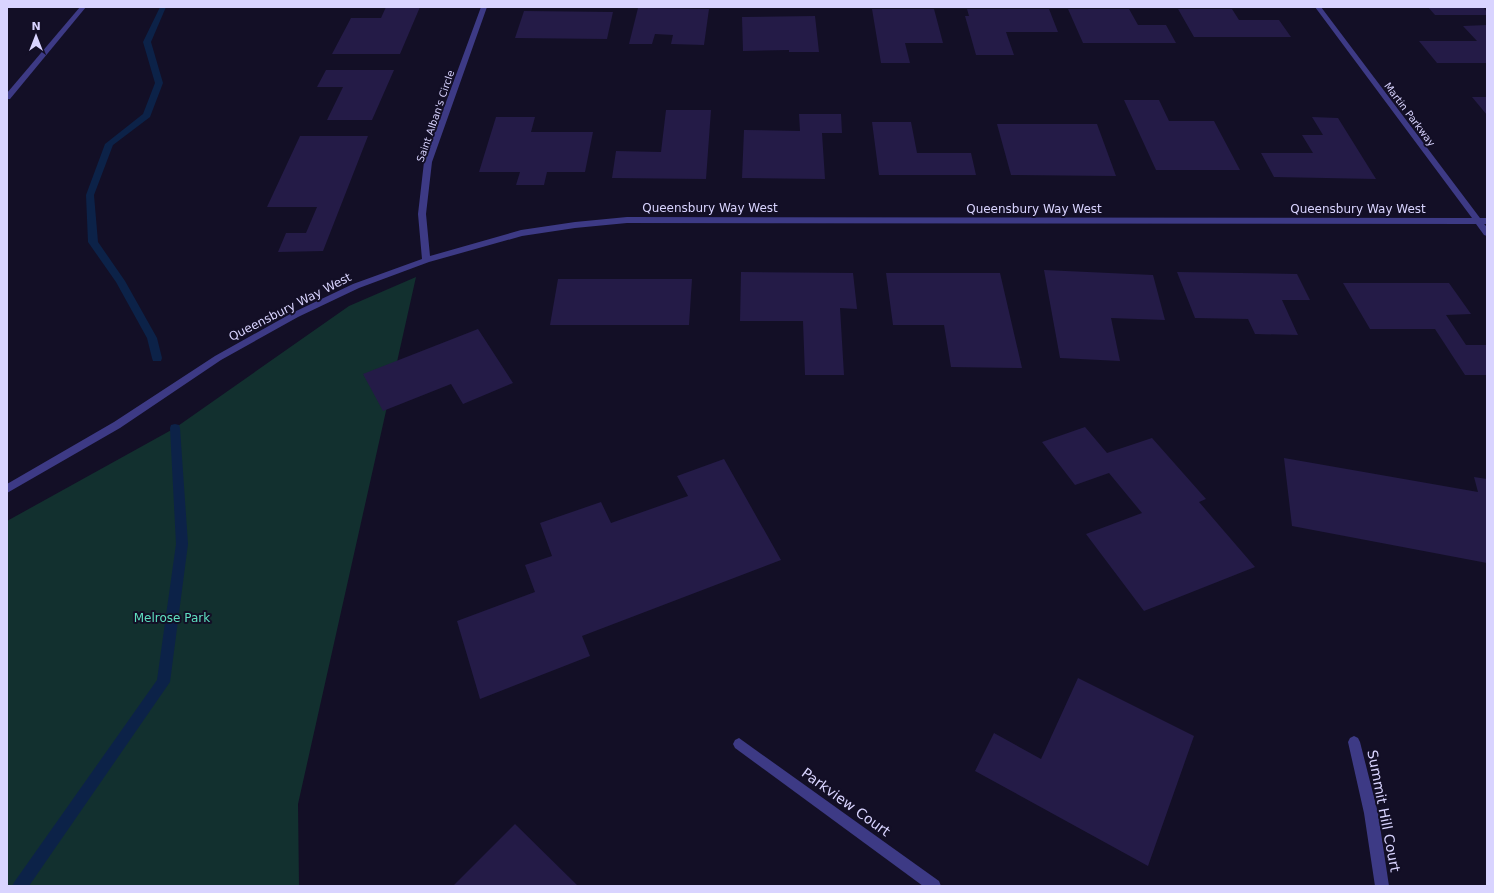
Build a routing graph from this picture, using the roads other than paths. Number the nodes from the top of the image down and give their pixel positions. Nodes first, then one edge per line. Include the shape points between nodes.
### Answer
1 (83, 7) edge
2 (484, 7) edge
3 (1318, 7) edge
4 (7, 97) edge
5 (1478, 221) junction
6 (1487, 221) edge
7 (1487, 234) edge
8 (426, 260) junction
9 (7, 488) edge
10 (1354, 742) dead end
11 (739, 744) dead end
12 (934, 886) edge
13 (1382, 886) edge

1 - 4 street
2 - 8 street, Saint Alban's Circle via 428,162 422,214
3 - 5 street, Martin Parkway
5 - 6 street, Queensbury Way West
5 - 7 street, Martin Parkway
5 - 8 street, Queensbury Way West via 627,220 521,233
8 - 9 street, Queensbury Way West via 356,286 295,315 218,358 117,425
10 - 13 street, Summit Hill Court via 1371,813
11 - 12 street, Parkview Court

